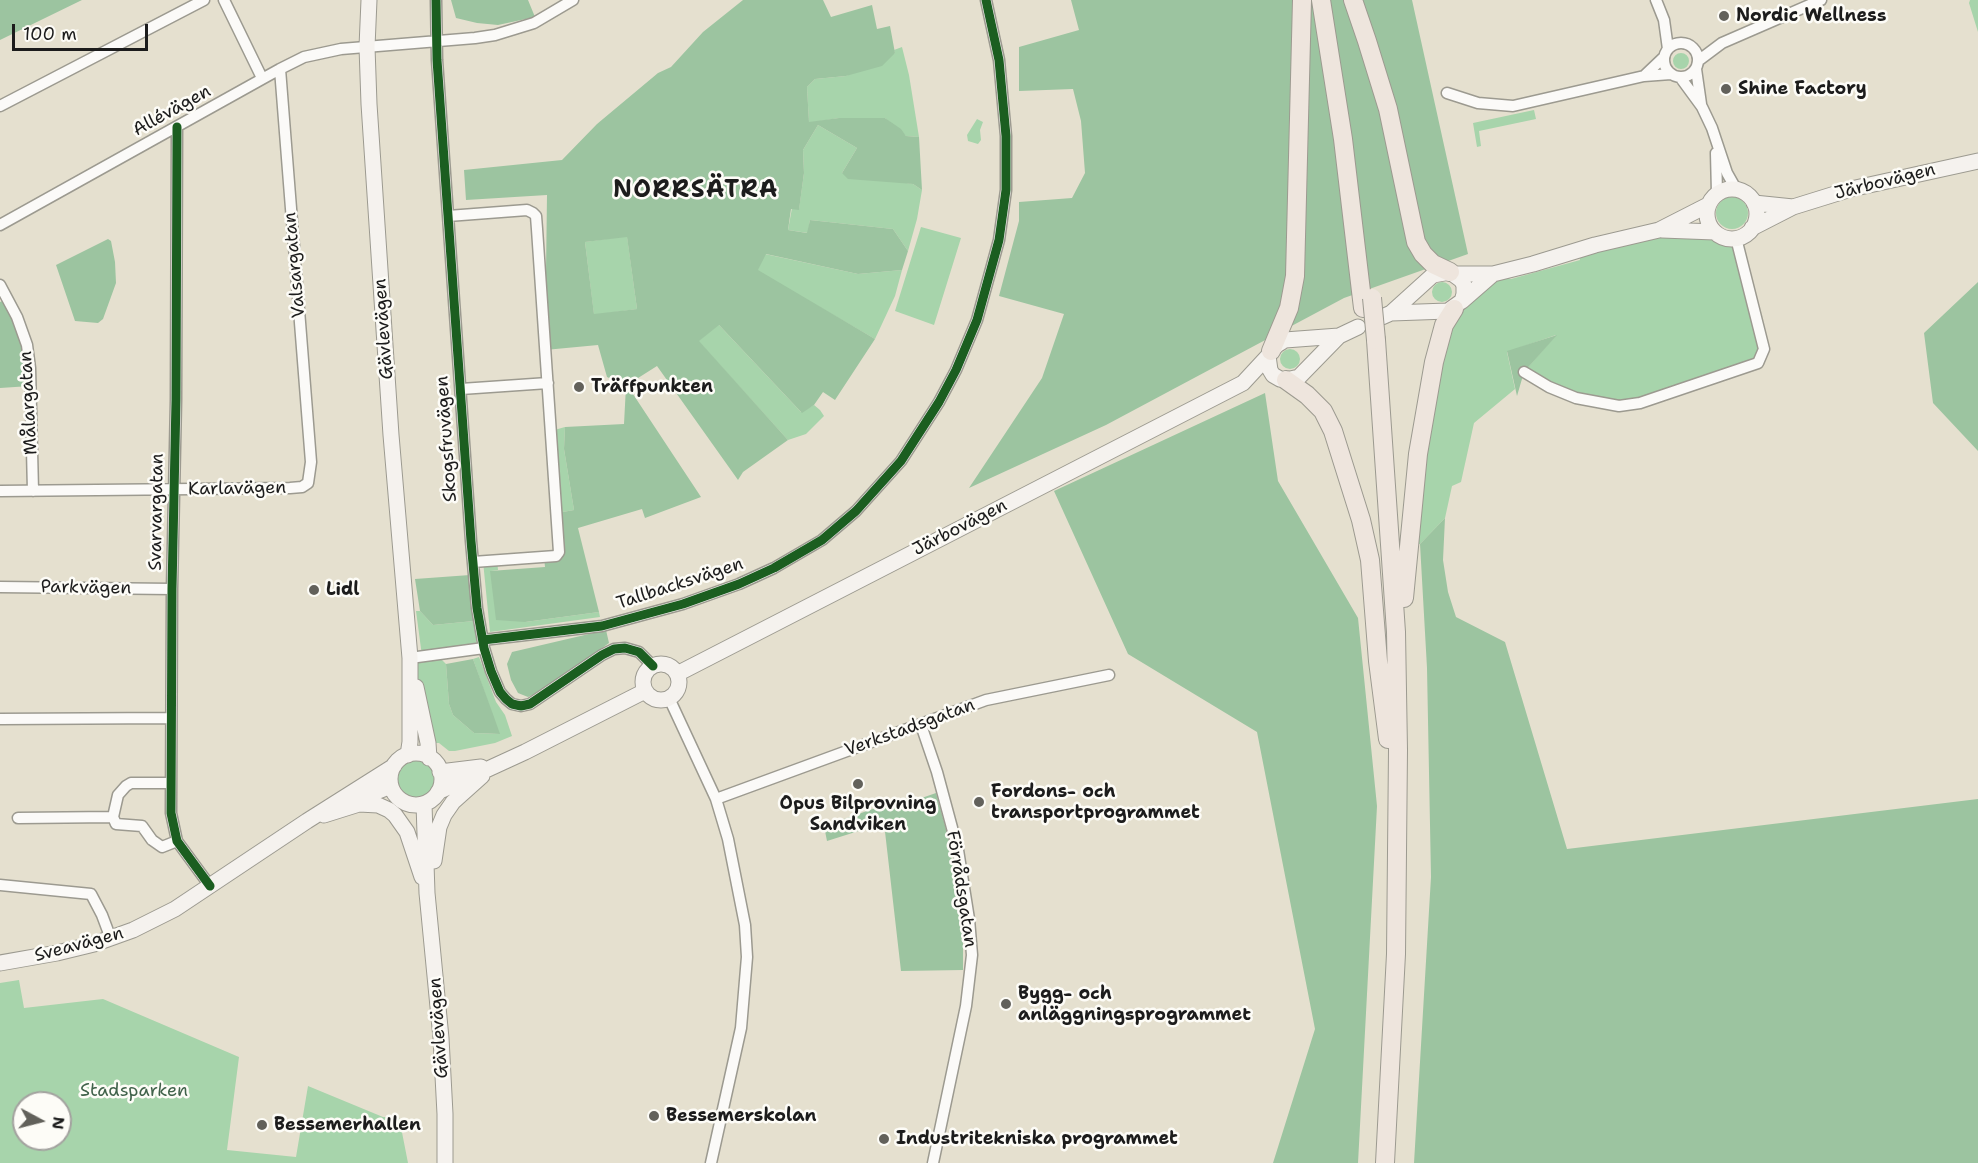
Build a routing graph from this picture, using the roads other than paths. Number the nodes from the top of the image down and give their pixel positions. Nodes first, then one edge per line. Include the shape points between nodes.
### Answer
1 (204, 0) edge
2 (224, 0) edge
3 (369, 0) edge
4 (436, 0) edge
5 (573, 0) edge
6 (986, 0) edge
7 (1302, 0) edge
8 (1321, 0) edge
9 (1331, 0) edge
10 (1353, 0) edge
11 (1656, 0) edge
12 (1821, 0) edge
13 (1664, 20) junction
14 (436, 41) junction
15 (1722, 43) junction
16 (1687, 44) junction
17 (367, 47) junction
18 (1666, 53) junction
19 (1697, 65) junction
20 (279, 69) junction
21 (1675, 75) junction
22 (1644, 76) junction
23 (262, 78) junction
24 (1447, 93) dead end
25 (0, 106) edge
26 (1702, 107) junction
27 (177, 127) junction
28 (1715, 141) junction
29 (1978, 161) edge
30 (1736, 189) junction
31 (1713, 199) junction
32 (1754, 203) junction
33 (1793, 207) junction
34 (448, 216) junction
35 (0, 225) edge
36 (1752, 228) junction
37 (1659, 230) junction
38 (1715, 232) junction
39 (1736, 238) junction
40 (1452, 273) junction
41 (1493, 274) junction
42 (0, 285) edge
43 (1368, 303) junction
44 (1458, 305) junction
45 (1339, 336) junction
46 (1367, 336) junction
47 (1270, 353) junction
48 (1524, 372) dead end
49 (1283, 380) junction
50 (548, 383) junction
51 (1243, 383) junction
52 (461, 389) junction
53 (311, 462) joint
54 (174, 490) junction
55 (0, 491) edge
56 (33, 491) junction
57 (473, 562) junction
58 (0, 587) edge
59 (172, 589) junction
60 (483, 644) junction
61 (410, 658) junction
62 (652, 666) junction
63 (677, 674) junction
64 (1109, 675) dead end
65 (645, 691) junction
66 (669, 698) junction
67 (171, 718) junction
68 (0, 719) edge
69 (921, 725) junction
70 (1394, 750) junction
71 (408, 755) junction
72 (429, 758) junction
73 (394, 766) junction
74 (493, 766) junction
75 (440, 772) junction
76 (171, 783) junction
77 (391, 786) junction
78 (438, 792) junction
79 (716, 799) junction
80 (401, 801) junction
81 (424, 804) junction
82 (112, 817) junction
83 (18, 818) dead end
84 (307, 821) junction
85 (177, 841) junction
86 (0, 885) edge
87 (210, 886) junction
88 (427, 893) junction
89 (111, 939) junction
90 (0, 963) edge
91 (445, 1163) edge
92 (711, 1163) edge
93 (933, 1163) edge
94 (1375, 1163) edge
95 (1385, 1163) edge

1 - 25 street
2 - 23 street
3 - 17 main road, Gävlevägen
4 - 14 street, Skogsfruvägen
5 - 14 street, Allévägen via 550,15 511,31
6 - 60 street, Tallbacksvägen via 999,60 1006,136 1006,190 999,240 963,354 939,402 901,461 856,512 822,540 739,584 602,626
7 - 47 highway via 1294,276 1289,308
8 - 43 highway
9 - 43 highway via 1352,137
10 - 40 highway via 1388,109 1416,242 1433,264
11 - 13 street
12 - 15 street
13 - 16 street
13 - 18 street
14 - 17 street, Allévägen
14 - 34 street, Skogsfruvägen
15 - 16 street
15 - 19 street
16 - 18 street via 1675,44
16 - 19 street via 1697,52
17 - 20 street, Allévägen via 325,51
17 - 61 main road, Gävlevägen via 391,435
18 - 21 street via 1665,66
18 - 22 street
19 - 21 street via 1689,75
19 - 26 street
20 - 23 street, Allévägen
20 - 53 street, Valsargatan
21 - 22 street
21 - 26 street
22 - 24 street via 1513,106 1478,103
23 - 27 street, Allévägen
26 - 28 street
27 - 35 street, Allévägen
27 - 54 street, Svarvargatan
28 - 30 street
28 - 31 street
29 - 33 main road, Järbovägen via 1851,189
30 - 31 main road via 1723,190
30 - 32 main road
31 - 37 main road
31 - 38 main road via 1707,219
32 - 33 main road, Järbovägen
32 - 36 main road via 1757,212
33 - 36 main road, Järbovägen
34 - 50 street via 527,210 536,216
34 - 52 street, Skogsfruvägen
36 - 39 main road
37 - 38 main road
37 - 41 main road
38 - 39 main road via 1728,239
39 - 48 street via 1764,349 1758,363 1640,403 1619,406 1576,398
40 - 41 main road
40 - 44 main road via 1464,285
40 - 44 main road via 1433,274 1386,315 1439,313
41 - 44 main road
42 - 56 street, Målargatan via 27,345
43 - 46 highway, bridge
44 - 70 highway via 1443,325 1439,338 1418,454 1405,576
45 - 46 main road, Järbovägen
45 - 47 main road, Järbovägen via 1285,340
45 - 49 main road, Järbovägen via 1299,377
46 - 70 highway via 1394,609
47 - 49 main road via 1270,370
47 - 51 main road, Järbovägen
49 - 51 main road, Järbovägen
49 - 70 highway via 1323,411 1361,520 1370,560 1378,661
50 - 52 street
50 - 57 street via 560,552 556,556
51 - 63 main road, Järbovägen
52 - 57 street, Skogsfruvägen
53 - 54 street, Karlavägen via 310,478 302,486
54 - 56 street, Karlavägen
54 - 59 street, Svarvargatan
55 - 56 street, Karlavägen
57 - 60 street, Skogsfruvägen
58 - 59 street, Parkvägen
59 - 67 street, Svarvargatan
60 - 61 street, Tallbacksvägen
60 - 62 street, Skogsfruvägen via 500,692 512,704 521,706 614,649 639,652
61 - 71 main road, Gävlevägen
61 - 72 main road, Gävlevägen
62 - 63 main road via 666,665
62 - 65 main road via 644,677
63 - 66 main road via 677,689
64 - 69 street, Verkstadsgatan via 986,700
65 - 66 main road via 656,699
65 - 74 main road
66 - 79 street
67 - 68 street
67 - 76 street, Svarvargatan
69 - 79 street, Verkstadsgatan
69 - 93 street, Förrådsgatan via 958,850 972,955 966,1006
70 - 94 highway
70 - 95 highway via 1396,954
71 - 72 main road
71 - 73 main road
72 - 75 main road
73 - 77 main road
73 - 84 main road, Sveavägen
74 - 75 main road
74 - 78 main road
74 - 88 main road via 444,815
75 - 78 main road
76 - 82 street via 131,783 118,795
76 - 85 street, Svarvargatan via 171,813
77 - 80 main road, Gävlevägen
77 - 84 main road, Sveavägen
78 - 81 main road
79 - 92 street via 736,874 747,957 741,1028
80 - 81 main road
80 - 88 main road, Gävlevägen via 409,813
81 - 88 main road, Gävlevägen
82 - 83 street
82 - 85 street via 116,824 142,826 162,847
84 - 87 main road, Sveavägen
84 - 88 main road via 359,804 389,810 407,832
85 - 87 street, Svarvargatan
86 - 89 street via 91,894
87 - 89 main road, Sveavägen via 175,909
88 - 91 main road, Gävlevägen via 441,1038
89 - 90 main road, Sveavägen

